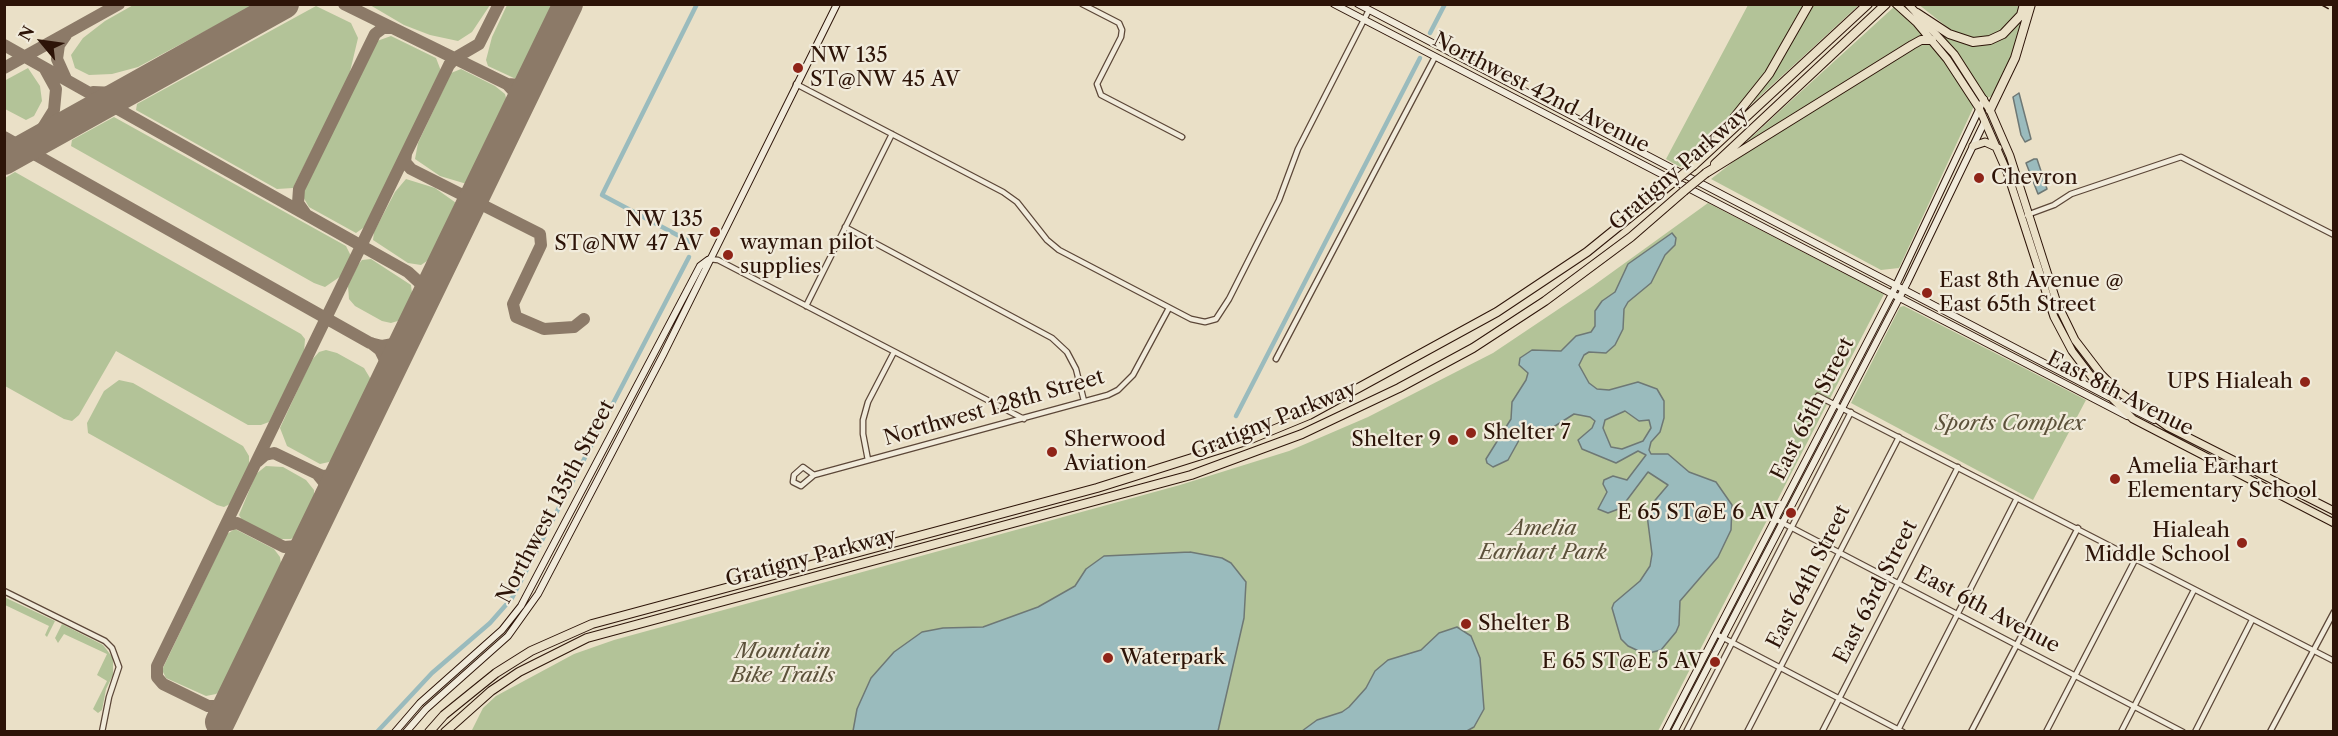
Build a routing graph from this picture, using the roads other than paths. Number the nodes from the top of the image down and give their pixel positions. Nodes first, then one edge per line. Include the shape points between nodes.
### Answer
1 (837, 4) edge
2 (1082, 4) edge
3 (1334, 4) edge
4 (1358, 4) edge
5 (1868, 4) edge
6 (1896, 4) edge
7 (1908, 4) edge
8 (2024, 4) edge
9 (2031, 4) edge
10 (1809, 5) edge
11 (1885, 6) edge
12 (1368, 10) junction
13 (1917, 13) junction
14 (1363, 20) junction
15 (1932, 40) junction
16 (1435, 57) junction
17 (796, 84) junction
18 (1521, 89) junction
19 (1516, 99) junction
20 (1984, 99) junction
21 (1979, 108) junction
22 (1990, 110) junction
23 (1985, 121) junction
24 (892, 134) junction
25 (1182, 137) dead end
26 (1614, 137) junction
27 (1973, 146) junction
28 (1609, 147) junction
29 (1999, 149) junction
30 (1693, 166) junction
31 (1706, 173) junction
32 (2029, 214) junction
33 (2021, 216) junction
34 (845, 227) junction
35 (2334, 235) edge
36 (708, 259) junction
37 (1896, 284) junction
38 (1905, 288) junction
39 (1892, 294) junction
40 (1900, 298) junction
41 (806, 306) junction
42 (1169, 308) junction
43 (1993, 335) junction
44 (1989, 344) junction
45 (894, 352) junction
46 (1276, 360) dead end
47 (1818, 396) dead end
48 (2111, 398) junction
49 (1084, 401) junction
50 (1834, 404) junction
51 (1841, 407) junction
52 (1851, 412) junction
53 (1024, 419) junction
54 (2133, 419) junction
55 (2168, 427) junction
56 (1899, 437) junction
57 (2195, 440) junction
58 (2190, 448) junction
59 (868, 460) junction
60 (1958, 467) junction
61 (817, 475) junction
62 (2283, 485) junction
63 (2278, 494) junction
64 (580, 496) junction
65 (2017, 498) junction
66 (588, 500) junction
67 (2334, 511) edge
68 (1778, 520) junction
69 (2334, 523) edge
70 (1792, 527) junction
71 (2078, 528) junction
72 (1840, 552) junction
73 (2136, 558) junction
74 (1899, 583) junction
75 (2194, 590) junction
76 (4, 591) edge
77 (2334, 612) edge
78 (1957, 613) junction
79 (2252, 620) junction
80 (1719, 635) junction
81 (1732, 642) junction
82 (2016, 644) junction
83 (2313, 651) junction
84 (2334, 661) edge
85 (1780, 668) junction
86 (2075, 675) junction
87 (1840, 698) junction
88 (2134, 706) junction
89 (1899, 731) edge
90 (102, 732) edge
91 (395, 732) edge
92 (406, 732) edge
93 (429, 732) edge
94 (445, 732) edge
95 (1665, 732) edge
96 (1674, 732) edge
97 (1686, 732) edge
98 (1747, 732) edge
99 (1822, 732) edge
100 (1971, 732) edge
101 (2046, 732) edge
102 (2121, 732) edge
103 (2183, 732) edge
104 (2195, 732) edge
105 (2270, 732) edge

1 - 17 main road, Northwest 135th Street
2 - 25 street via 1119,23 1122,30 1097,84 1101,95
3 - 14 main road, Northwest 42nd Avenue
4 - 12 main road, Northwest 42nd Avenue
5 - 30 highway, Gratigny Parkway
6 - 15 main road
7 - 13 main road
8 - 13 highway via 2021,15 2002,34 1973,42 1949,34
9 - 22 highway via 2016,58
10 - 30 highway via 1756,93
11 - 31 highway, Gratigny Parkway
12 - 14 street
12 - 18 main road, Northwest 42nd Avenue
13 - 20 main road via 1954,54
14 - 16 main road, Northwest 42nd Avenue
14 - 42 street via 1298,149 1274,211 1222,311 1212,321 1196,321
15 - 21 main road
15 - 31 highway via 1912,45
16 - 19 main road, Northwest 42nd Avenue
16 - 46 street
17 - 24 street
17 - 36 main road, Northwest 135th Street
18 - 19 main road
18 - 26 main road, Northwest 42nd Avenue
19 - 28 main road, Northwest 42nd Avenue
20 - 21 main road, East 65th Street
20 - 22 main road
21 - 23 main road
21 - 37 main road, East 65th Street
22 - 23 main road, East 65th Street
22 - 32 main road
23 - 27 main road, East 65th Street
23 - 29 main road
24 - 34 street
24 - 42 street via 1003,192 1017,202 1059,250
26 - 28 main road
26 - 37 main road, Northwest 42nd Avenue
27 - 29 main road via 1985,142
27 - 38 main road, East 65th Street
28 - 39 main road, Northwest 42nd Avenue
29 - 33 main road
30 - 93 highway, Gratigny Parkway, bridge via 1587,252 1497,312 1309,415 1246,441 1097,488 592,624 531,651 496,673
31 - 94 highway, Gratigny Parkway, bridge via 1632,237 1473,348 1302,434 1191,475 587,638 519,672
32 - 33 street
32 - 35 street via 2071,194 2181,158
32 - 55 main road via 2057,303 2075,340 2119,392
33 - 48 main road via 2062,335
34 - 41 street
34 - 49 street via 1048,335 1067,352
36 - 41 street via 718,260
36 - 64 main road, Northwest 135th Street via 700,266
36 - 66 main road, Northwest 135th Street
37 - 38 main road, Northwest 42nd Avenue
37 - 39 main road, East 65th Street
38 - 40 main road, East 65th Street
38 - 43 main road, East 8th Avenue
39 - 40 main road, East 8th Avenue
39 - 50 main road, East 65th Street
40 - 44 main road, East 8th Avenue
40 - 51 main road, East 65th Street
41 - 45 street
42 - 49 street, Northwest 128th Street via 1133,375 1118,390
43 - 44 main road
43 - 48 main road, East 8th Avenue
44 - 54 main road, East 8th Avenue
45 - 53 street
45 - 59 street via 863,420
47 - 50 street
48 - 54 main road
48 - 55 main road, East 8th Avenue
49 - 53 street, Northwest 128th Street
50 - 51 street
50 - 68 main road, East 65th Street
51 - 52 street
51 - 68 main road, East 65th Street
52 - 56 street
52 - 70 street
53 - 59 street, Northwest 128th Street
54 - 58 main road, East 8th Avenue
55 - 57 main road, East 8th Avenue
56 - 60 street
56 - 72 street, East 64th Street
57 - 58 main road
57 - 62 main road, East 8th Avenue
58 - 63 main road, East 8th Avenue
59 - 61 street, Northwest 128th Street
60 - 65 street
60 - 74 street, East 63rd Street
61 - 61 street via 803,467 794,475 793,482 801,486
62 - 63 main road
62 - 67 main road, East 8th Avenue
63 - 69 main road, East 8th Avenue
64 - 66 main road
64 - 91 main road, Northwest 135th Street via 532,590 513,618 420,703
65 - 71 street
65 - 78 street
66 - 92 main road, Northwest 135th Street via 520,622
68 - 70 street, East 6th Avenue
68 - 80 main road, East 65th Street
70 - 72 street, East 6th Avenue
70 - 81 street
71 - 73 street
71 - 82 street
72 - 74 street, East 6th Avenue
72 - 85 street, East 64th Street
73 - 75 street
73 - 86 street
74 - 78 street, East 6th Avenue
74 - 87 street, East 63rd Street
75 - 79 street
75 - 88 street
76 - 90 street via 105,641 118,660 118,673
77 - 83 street
78 - 82 street, East 6th Avenue
78 - 89 street
79 - 83 street
79 - 104 street
80 - 81 street
80 - 95 main road, East 65th Street
80 - 96 main road, East 65th Street
81 - 85 street
81 - 97 street
82 - 86 street, East 6th Avenue
82 - 100 street
83 - 84 street
83 - 105 street
85 - 87 street
85 - 98 street, East 64th Street
86 - 88 street, East 6th Avenue
86 - 101 street
87 - 89 street
87 - 99 street, East 63rd Street
88 - 102 street
88 - 103 street, East 6th Avenue

